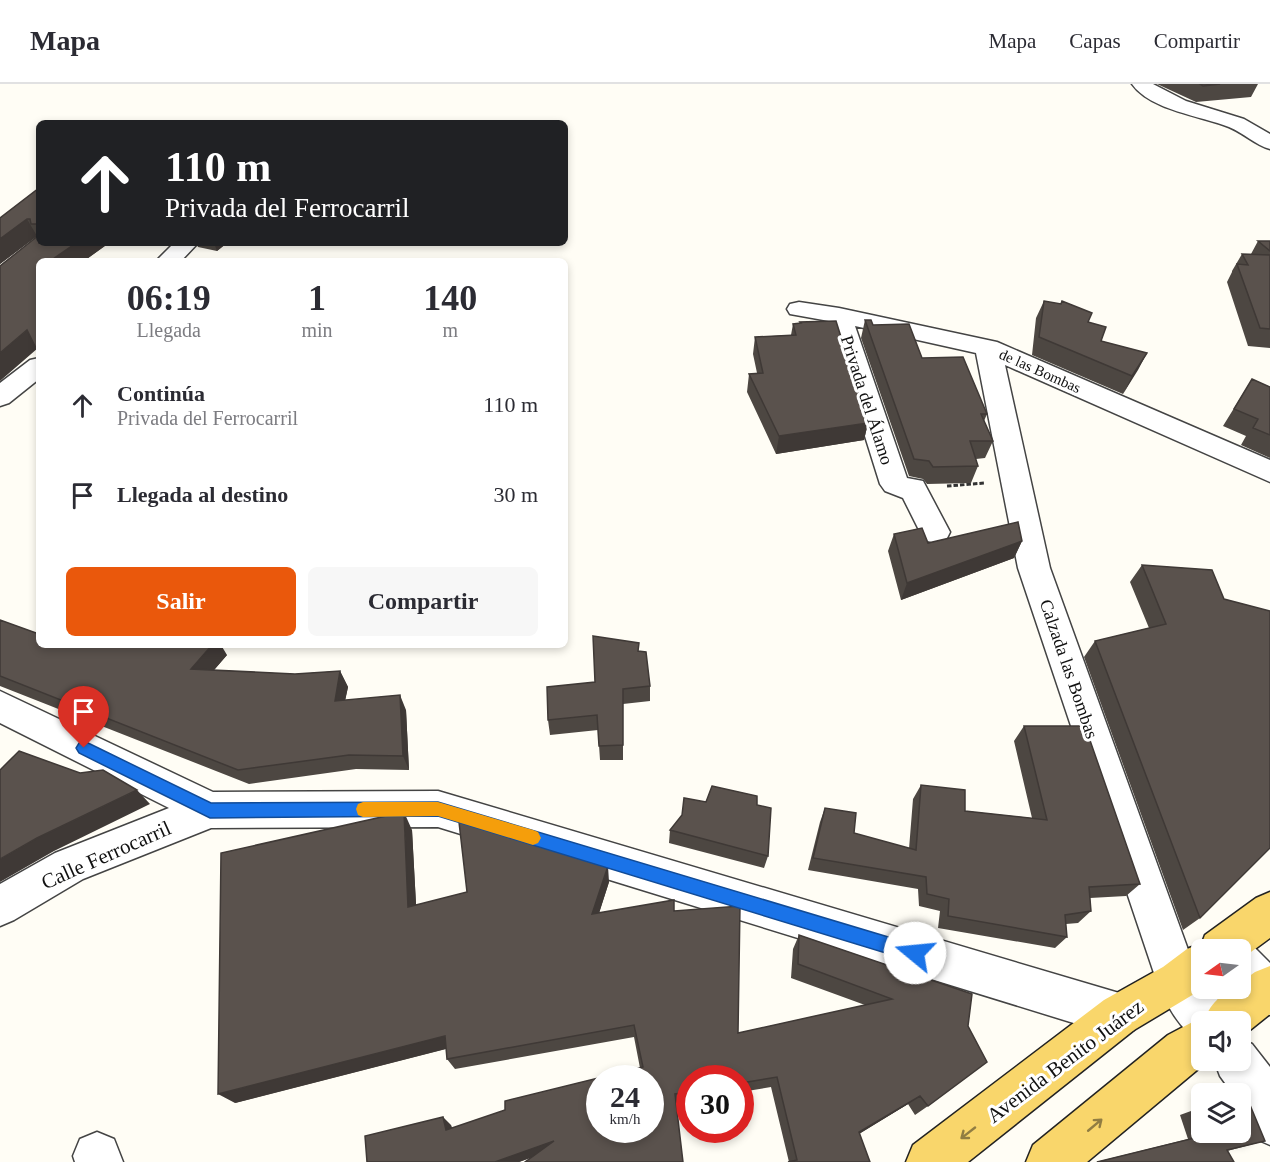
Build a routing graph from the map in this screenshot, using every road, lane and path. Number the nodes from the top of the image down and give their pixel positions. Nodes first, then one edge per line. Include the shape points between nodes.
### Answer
1 (1141, 84) edge
2 (1270, 143) edge
3 (184, 246) edge
4 (171, 258) edge
5 (799, 309) dead end
6 (839, 315) junction
7 (988, 348) junction
8 (36, 368) edge
9 (0, 397) edge
10 (1270, 472) edge
11 (1015, 481) junction
12 (904, 486) junction
13 (935, 532) dead end
14 (0, 706) edge
15 (210, 810) junction
16 (0, 906) edge
17 (1270, 912) edge
18 (1218, 939) edge
19 (1251, 941) edge
20 (1191, 986) edge
21 (1119, 1015) junction
22 (1191, 1046) edge
23 (1245, 1071) edge
24 (1270, 1122) edge
25 (930, 1162) edge
26 (1050, 1162) edge

1 - 2 street via 1250,129
3 - 4 street
5 - 6 street, de las Bombas
6 - 7 street, de las Bombas
6 - 12 street, Privada del Álamo
7 - 10 street, de las Bombas
7 - 11 street, Calzada las Bombas
8 - 9 street
11 - 12 path
11 - 18 street, Calzada las Bombas via 1034,568
12 - 13 street, Privada del Álamo
14 - 15 street
15 - 16 street, Calle Ferrocarril via 69,866
15 - 21 street, Calle Ferrocarril via 438,809
17 - 19 main road, Avenida Benito Juárez
20 - 21 main road, Avenida Benito Juárez
21 -> 25 main road, Avenida Benito Juárez
26 -> 22 main road
23 - 24 street via 1260,1091

